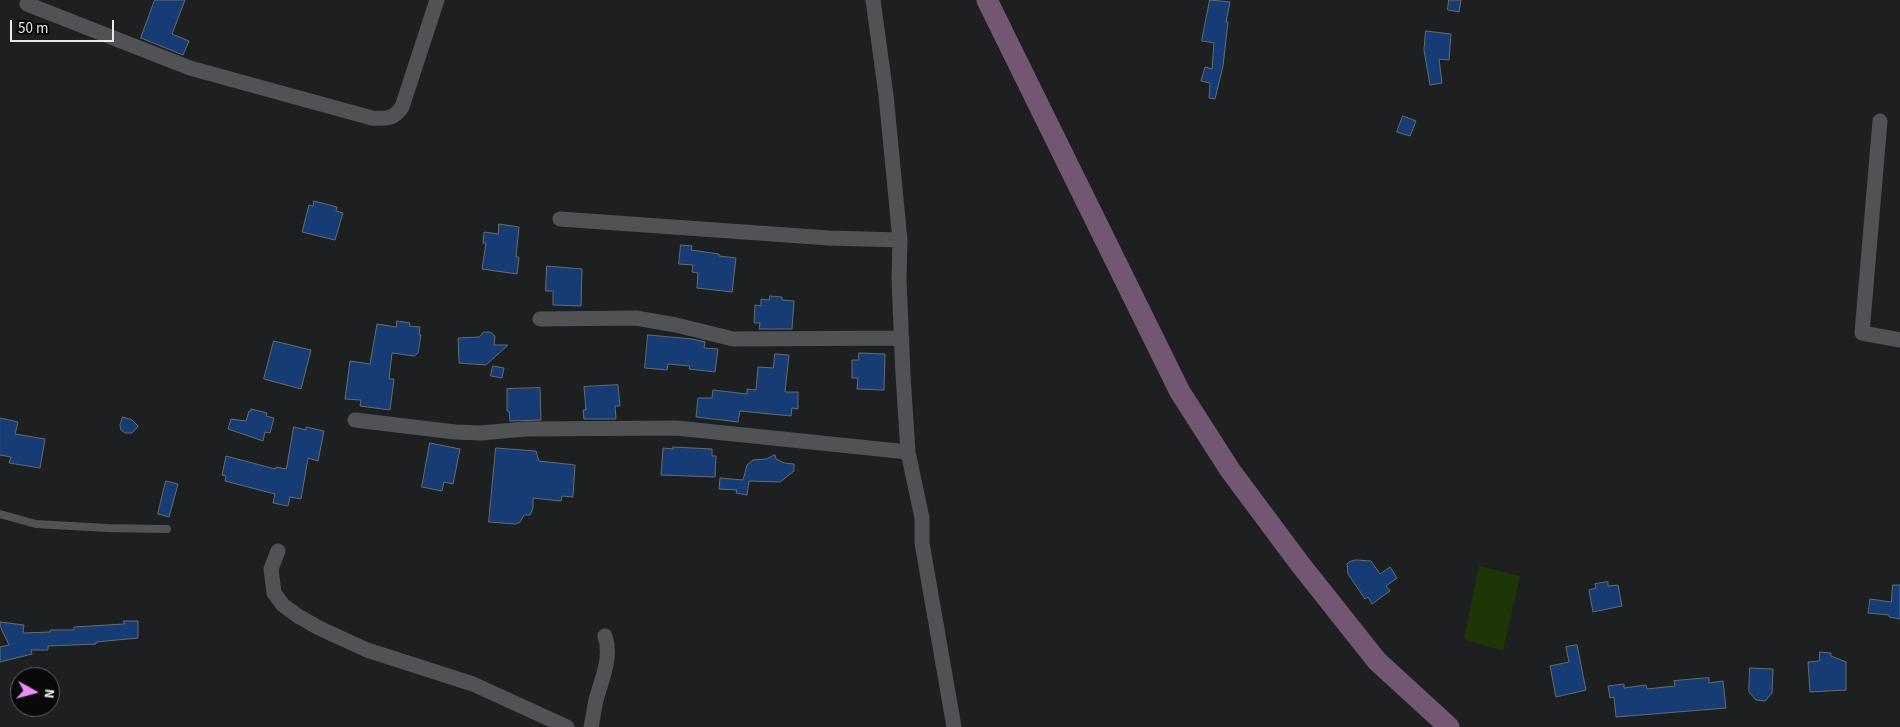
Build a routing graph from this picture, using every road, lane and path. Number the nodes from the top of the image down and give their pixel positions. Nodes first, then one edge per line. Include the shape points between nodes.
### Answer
1 (437, 0) edge
2 (873, 0) edge
3 (987, 0) edge
4 (27, 4) dead end
5 (1880, 122) dead end
6 (560, 219) dead end
7 (900, 240) junction
8 (540, 319) dead end
9 (902, 338) junction
10 (1900, 340) edge
11 (355, 420) dead end
12 (908, 452) junction
13 (0, 514) edge
14 (167, 529) dead end
15 (278, 551) dead end
16 (605, 636) dead end
17 (567, 727) edge
18 (591, 727) edge
19 (954, 727) edge
20 (1449, 727) edge

1 - 4 street via 402,107 396,116 385,119 190,68
2 - 7 street
3 - 20 street via 1180,392 1230,470 1377,661
5 - 10 street via 1862,333
6 - 7 street
7 - 9 street
8 - 9 street via 636,318 734,339
9 - 12 street
11 - 12 street via 463,432 676,428
12 - 19 street
13 - 14 lane via 36,524
15 - 17 street via 271,569 274,593 298,616 368,650 473,684
16 - 18 street via 607,660

